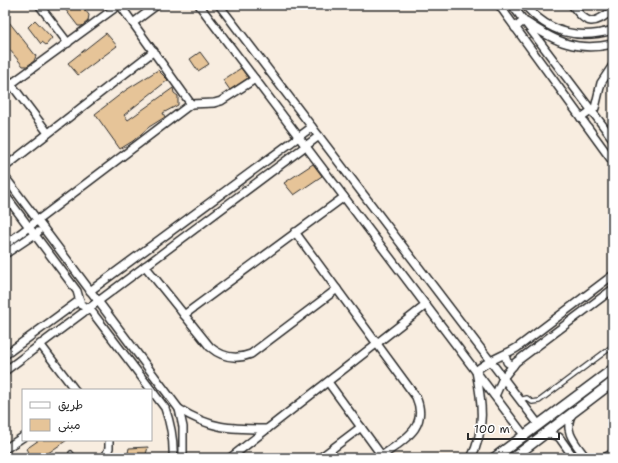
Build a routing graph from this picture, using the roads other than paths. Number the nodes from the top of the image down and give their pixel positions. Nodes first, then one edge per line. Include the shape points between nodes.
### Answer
1 (39, 5) edge
2 (119, 5) edge
3 (157, 5) edge
4 (199, 5) edge
5 (219, 5) edge
6 (499, 5) edge
7 (512, 5) edge
8 (525, 5) edge
9 (572, 5) edge
10 (613, 10) edge
11 (526, 22) junction
12 (133, 23) junction
13 (515, 28) junction
14 (613, 30) edge
15 (68, 43) junction
16 (613, 44) edge
17 (154, 51) junction
18 (613, 65) edge
19 (5, 76) edge
20 (255, 79) junction
21 (11, 84) junction
22 (191, 104) junction
23 (592, 111) junction
24 (581, 118) junction
25 (312, 127) junction
26 (48, 133) junction
27 (319, 136) junction
28 (299, 137) junction
29 (613, 139) edge
30 (306, 146) junction
31 (613, 162) edge
32 (5, 167) edge
33 (5, 177) edge
34 (5, 195) edge
35 (344, 197) junction
36 (37, 220) junction
37 (28, 226) junction
38 (44, 228) junction
39 (295, 232) junction
40 (35, 235) junction
41 (5, 246) edge
42 (5, 254) edge
43 (145, 266) junction
44 (613, 275) edge
45 (337, 289) junction
46 (613, 289) edge
47 (90, 291) junction
48 (80, 300) junction
49 (98, 301) junction
50 (426, 305) junction
51 (89, 308) junction
52 (184, 315) junction
53 (377, 343) junction
54 (40, 344) junction
55 (613, 346) edge
56 (5, 355) edge
57 (505, 355) junction
58 (490, 361) junction
59 (513, 366) junction
60 (613, 369) edge
61 (5, 371) edge
62 (476, 371) junction
63 (503, 378) junction
64 (328, 382) junction
65 (613, 382) edge
66 (74, 389) edge
67 (151, 389) edge
68 (152, 391) edge
69 (495, 396) junction
70 (520, 400) junction
71 (179, 409) junction
72 (572, 414) junction
73 (539, 425) junction
74 (361, 427) junction
75 (267, 429) junction
76 (546, 433) junction
77 (524, 435) junction
78 (22, 437) edge
79 (572, 439) junction
80 (109, 441) edge
81 (565, 446) junction
82 (5, 449) edge
83 (71, 453) dead end
84 (613, 453) edge
85 (380, 457) edge
86 (75, 458) edge
87 (104, 458) edge
88 (173, 458) edge
89 (183, 458) edge
90 (230, 458) edge
91 (320, 458) edge
92 (471, 458) edge
93 (494, 458) edge
94 (513, 458) edge
95 (574, 458) edge
96 (586, 458) edge
97 (604, 458) edge

1 - 15 street
2 - 12 street
2 - 15 street
3 - 12 street
4 - 20 street
5 - 25 street
6 - 13 street
7 - 11 street
8 - 14 street via 546,24 561,32 580,35 600,34
9 - 10 street via 590,22 596,22
11 - 13 street
11 - 16 street via 553,40 569,45 590,47
11 - 23 street
12 - 17 street
13 - 24 street
15 - 21 street
17 - 22 street
17 - 26 street
18 - 23 street via 601,83
19 - 21 street
20 - 22 street via 221,101
20 - 28 street
21 - 26 street
22 - 36 street
23 - 24 street
23 - 29 street
24 - 31 street
25 - 27 street
25 - 28 street
26 - 32 street
27 - 30 street
27 - 58 street
28 - 30 street
28 - 47 street
30 - 35 street
30 - 43 street
33 - 36 street
34 - 37 street
35 - 39 street
35 - 50 street
36 - 37 street
36 - 38 street
37 - 40 street
37 - 41 street
38 - 40 street
38 - 47 street
39 - 45 street
39 - 52 street
40 - 42 street
40 - 48 street via 77,292
43 - 49 street
43 - 52 street
44 - 57 street
45 - 52 street via 251,354 243,357 234,358 217,353 208,346
45 - 53 street
46 - 59 street
47 - 49 street
48 - 51 street via 82,306
48 - 56 street
49 - 51 street
49 - 71 street
50 - 53 street
50 - 62 street
51 - 54 street
51 - 67 street
53 - 64 street
53 - 85 street via 420,406 418,424 413,432
54 - 61 street
54 - 66 street
55 - 70 lane via 539,401 532,402 527,398
57 - 58 street
57 - 59 street via 507,362
58 - 62 street
58 - 63 street
59 - 63 street
60 - 73 main road
62 - 69 street
62 - 92 street via 482,401 482,422 478,442
63 - 69 street
63 - 70 street
64 - 74 street
64 - 75 street
65 - 72 main road
68 - 88 street via 165,408 171,424
69 - 77 street
70 - 73 street
71 - 75 street via 210,425
71 - 89 street via 183,428
72 - 76 main road
72 - 79 street via 568,424
73 - 77 main road
74 - 85 street
74 - 91 street
75 - 90 street
76 - 81 street via 556,435
76 - 94 main road
77 - 93 main road
78 - 82 street
79 - 81 street
79 - 96 street
80 - 87 street
81 - 95 street
83 - 86 lane
84 - 97 street

